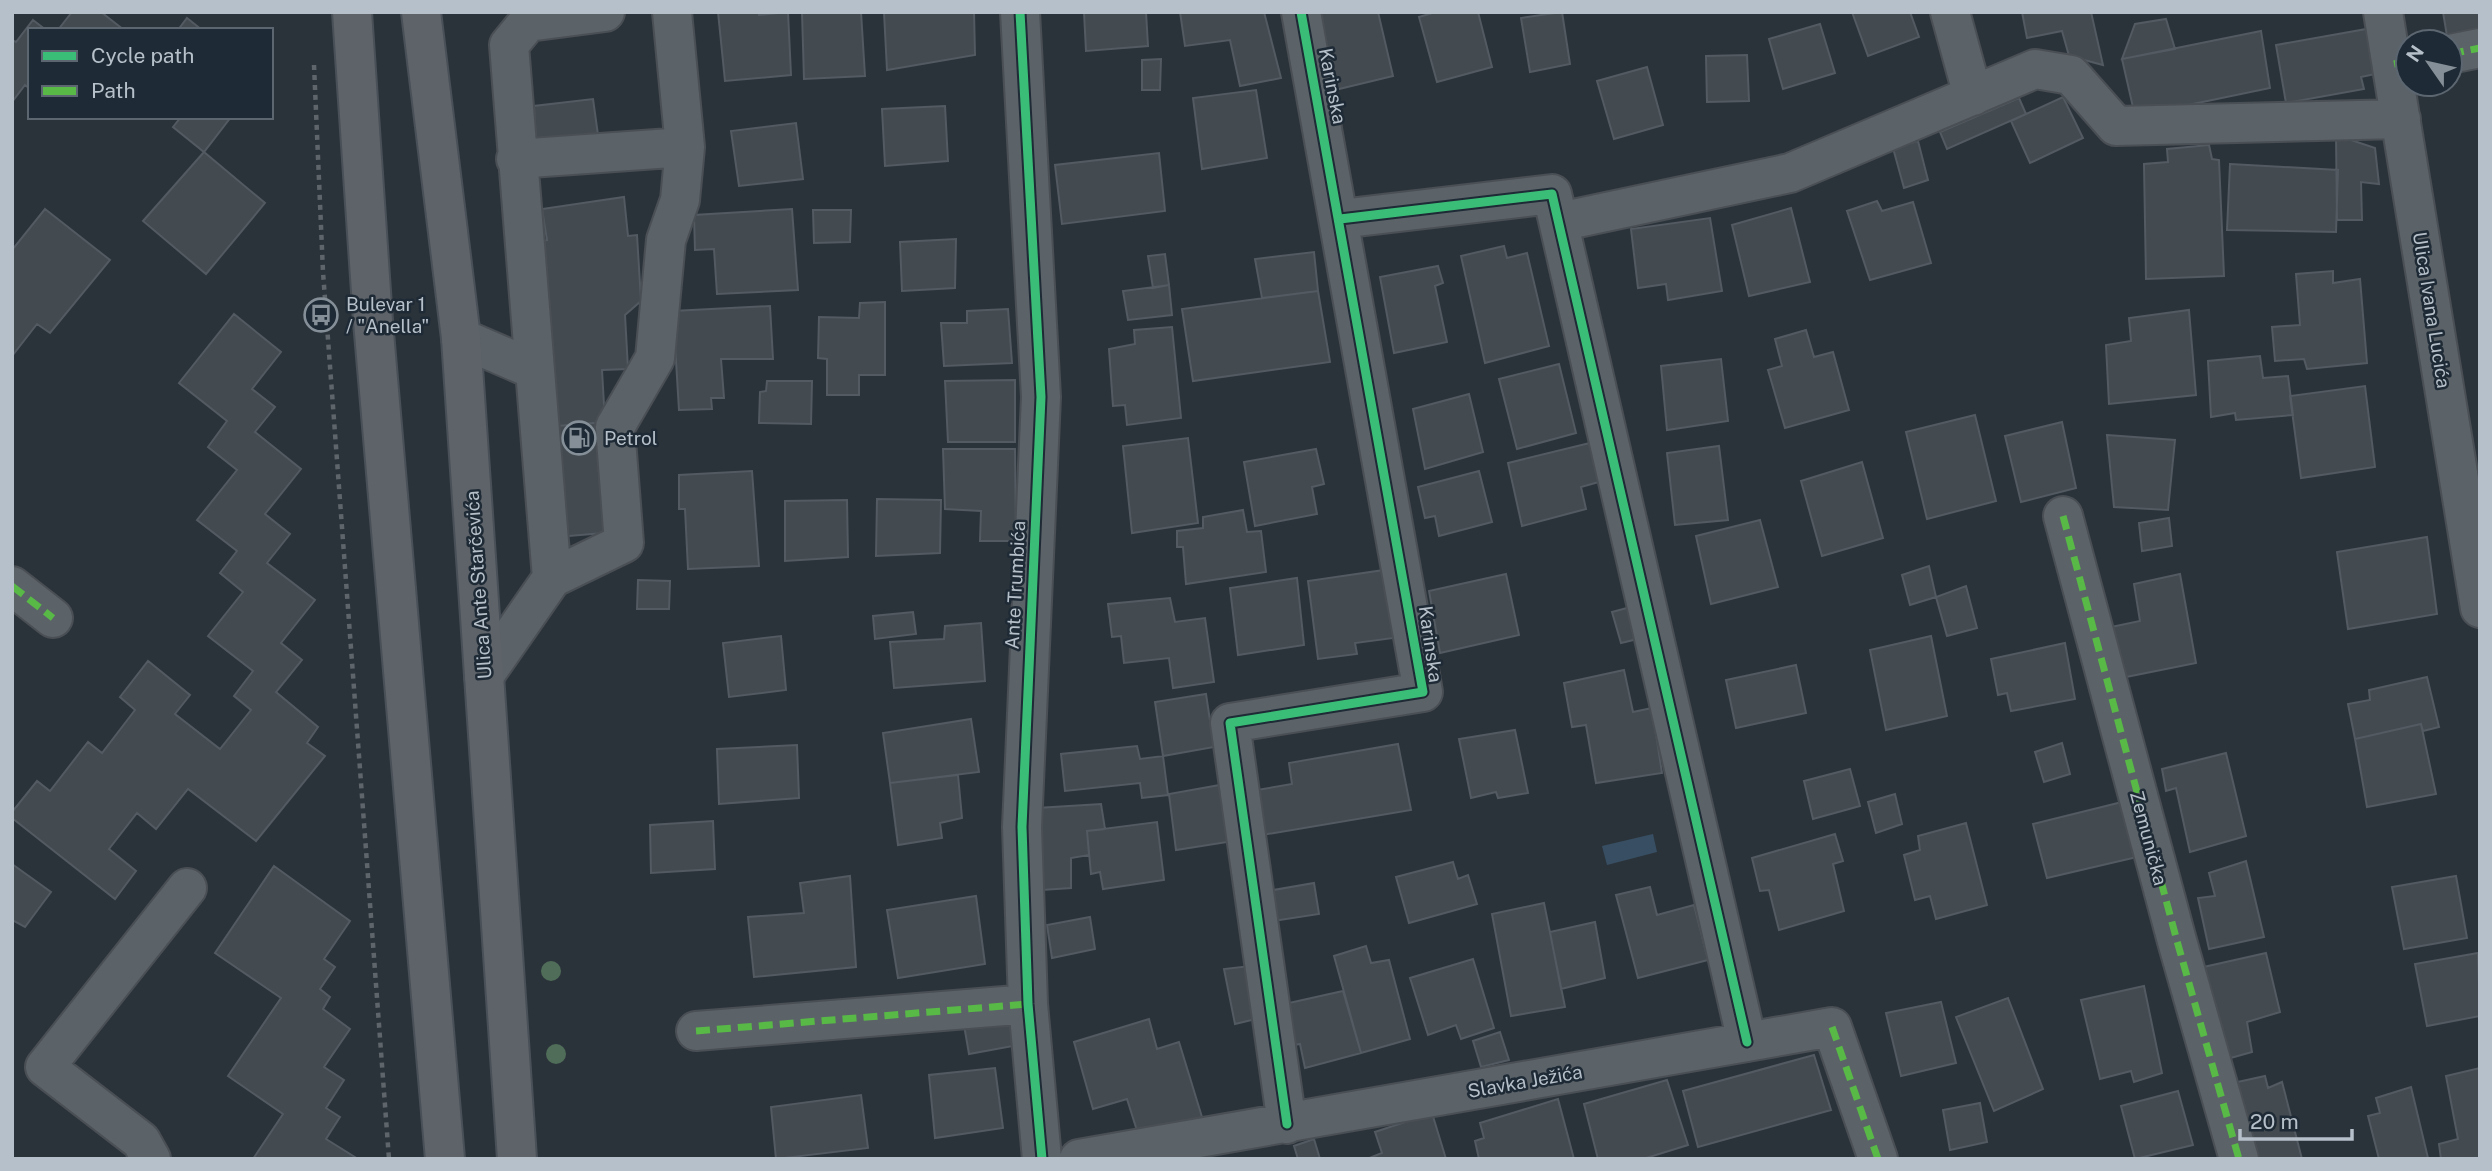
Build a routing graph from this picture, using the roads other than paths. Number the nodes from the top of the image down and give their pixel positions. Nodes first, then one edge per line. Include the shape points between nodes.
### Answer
1 (352, 12) edge
2 (421, 12) edge
3 (605, 12) edge
4 (672, 12) edge
5 (1020, 12) edge
6 (1301, 12) edge
7 (1950, 12) edge
8 (2383, 12) edge
9 (2394, 43) edge
10 (1973, 96) junction
11 (2401, 98) edge
12 (2401, 119) junction
13 (685, 147) junction
14 (516, 159) junction
15 (1340, 219) junction
16 (1559, 222) junction
17 (461, 338) junction
18 (535, 370) junction
19 (2063, 516) dead end
20 (552, 578) junction
21 (12, 586) edge
22 (2480, 608) edge
23 (53, 618) dead end
24 (484, 676) junction
25 (187, 888) dead end
26 (1028, 1004) junction
27 (696, 1031) dead end
28 (1746, 1042) junction
29 (29, 1068) edge
30 (1287, 1124) junction
31 (151, 1159) edge
32 (444, 1159) edge
33 (517, 1159) edge
34 (1042, 1159) edge
35 (1079, 1159) edge
36 (1878, 1159) edge
37 (2239, 1159) edge

1 - 32 main road via 373,321
2 - 17 main road, Ulica Ante Starčevića
3 - 14 street via 528,22 509,46
4 - 13 street
5 - 26 street, Ante Trumbića via 1041,397 1022,827
6 - 15 street, Karinska
7 - 10 street
8 - 9 street, Ulica Ivana Lucića
10 - 12 street via 2035,69 2071,75 2116,126
10 - 16 street via 1790,173
11 - 12 street, Ulica Ivana Lucića
12 - 22 street, Ulica Ivana Lucića
13 - 14 street
13 - 20 street via 680,200 666,240 655,358 615,427 624,543
14 - 18 street
15 - 16 street via 1552,194
15 - 30 street, Karinska via 1423,692 1230,723
16 - 28 street
17 - 18 street
17 - 24 main road, Ulica Ante Starčevića
18 - 20 street
19 - 37 street, Zemunička
20 - 24 street
21 - 23 street
24 - 33 main road, Ulica Ante Starčevića
25 - 29 street
26 - 27 street
26 - 34 street, Ante Trumbića
28 - 30 street, Slavka Ježića
28 - 36 street, Slavka Ježića via 1832,1027
29 - 31 street via 141,1141
30 - 35 street, Slavka Ježića

